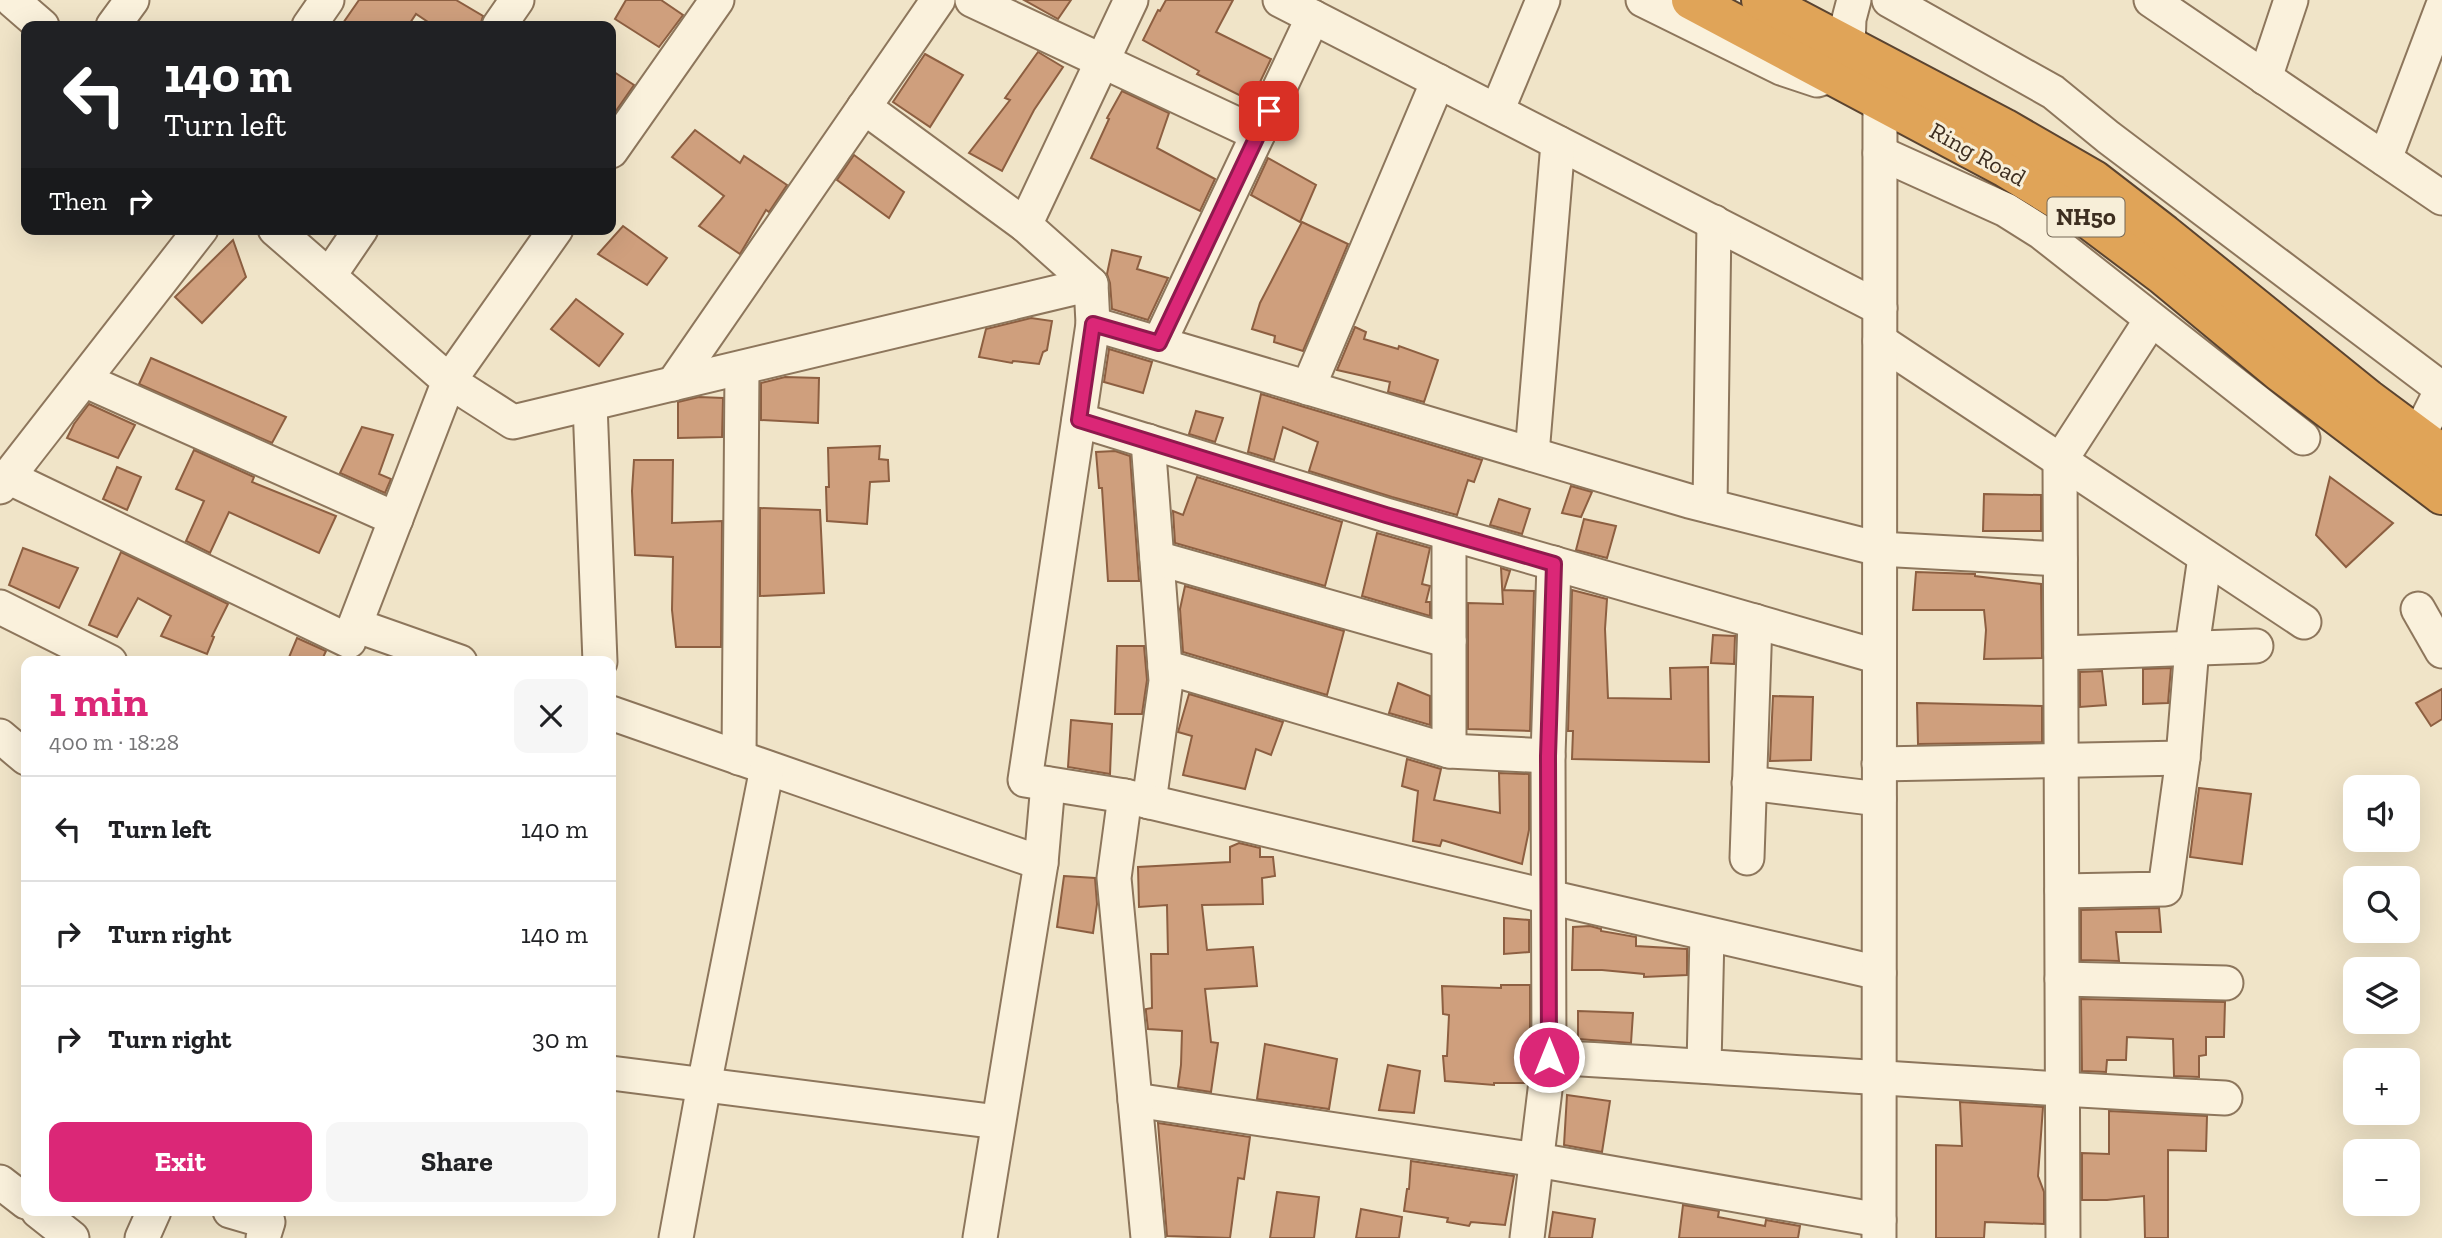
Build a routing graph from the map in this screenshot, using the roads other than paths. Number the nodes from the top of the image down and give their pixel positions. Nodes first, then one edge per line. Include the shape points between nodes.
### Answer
1 (12, 0) edge
2 (132, 0) edge
3 (327, 0) edge
4 (517, 0) edge
5 (717, 0) edge
6 (939, 0) edge
7 (972, 0) edge
8 (1131, 0) edge
9 (1280, 0) edge
10 (1543, 0) edge
11 (1643, 0) edge
12 (1690, 0) edge
13 (1761, 0) edge
14 (1854, 0) edge
15 (1876, 0) edge
16 (1889, 0) edge
17 (2151, 0) edge
18 (2291, 0) edge
19 (2442, 8) edge
20 (1312, 17) junction
21 (36, 21) edge
22 (117, 21) edge
23 (312, 21) edge
24 (502, 21) edge
25 (1102, 63) junction
26 (1853, 71) junction
27 (2265, 78) junction
28 (1437, 81) junction
29 (864, 107) junction
30 (1497, 111) junction
31 (1258, 134) junction
32 (616, 142) edge
33 (1558, 143) junction
34 (1880, 153) junction
35 (2385, 159) junction
36 (2442, 198) edge
37 (1714, 222) junction
38 (1024, 225) junction
39 (196, 235) edge
40 (282, 235) edge
41 (357, 235) edge
42 (552, 235) edge
43 (329, 276) junction
44 (1091, 284) junction
45 (1880, 307) junction
46 (2151, 320) junction
47 (1093, 324) junction
48 (1880, 341) junction
49 (1159, 343) junction
50 (742, 368) junction
51 (84, 380) junction
52 (449, 381) junction
53 (673, 384) junction
54 (1308, 388) junction
55 (590, 404) junction
56 (1079, 420) junction
57 (2303, 438) dead end
58 (1148, 441) junction
59 (2430, 446) edge
60 (1532, 454) junction
61 (2060, 461) junction
62 (4, 482) edge
63 (2442, 495) edge
64 (1710, 506) junction
65 (396, 519) junction
66 (1449, 533) junction
67 (1879, 550) junction
68 (2205, 557) junction
69 (1157, 558) junction
70 (2060, 559) junction
71 (1554, 564) junction
72 (0, 607) edge
73 (2418, 609) dead end
74 (1755, 621) junction
75 (2304, 622) dead end
76 (1449, 641) junction
77 (349, 642) edge
78 (2256, 646) dead end
79 (2192, 647) junction
80 (2442, 651) edge
81 (2061, 653) junction
82 (98, 656) edge
83 (427, 656) edge
84 (600, 656) edge
85 (1879, 657) junction
86 (1165, 667) junction
87 (616, 715) edge
88 (0, 736) edge
89 (1449, 751) junction
90 (21, 754) edge
91 (1548, 756) junction
92 (2183, 758) junction
93 (2062, 760) junction
94 (753, 763) junction
95 (1880, 764) junction
96 (1749, 783) junction
97 (1048, 784) junction
98 (1137, 799) junction
99 (1879, 799) junction
100 (1747, 858) dead end
101 (1041, 863) junction
102 (2062, 891) junction
103 (1549, 897) junction
104 (1707, 934) junction
105 (1879, 973) junction
106 (2062, 979) junction
107 (2226, 983) dead end
108 (1549, 1057) junction
109 (1704, 1066) junction
110 (616, 1074) edge
111 (1879, 1076) junction
112 (704, 1085) junction
113 (2063, 1090) junction
114 (2225, 1098) dead end
115 (1135, 1100) junction
116 (999, 1122) junction
117 (1537, 1160) junction
118 (0, 1182) edge
119 (21, 1198) edge
120 (44, 1216) edge
121 (152, 1216) edge
122 (247, 1216) edge
123 (1879, 1229) edge
124 (72, 1238) edge
125 (142, 1238) edge
126 (263, 1238) edge
127 (676, 1238) edge
128 (980, 1238) edge
129 (1148, 1238) edge
130 (1527, 1238) edge
131 (2063, 1238) edge

1 - 21 street
2 - 22 street
3 - 23 street
4 - 24 street
5 - 32 street
6 - 29 street
7 - 25 street
8 - 25 street
9 - 20 street
10 - 30 street
11 - 26 street via 1781,68 1817,80
12 - 26 highway, Ring Road / NH50
13 - 26 highway, Ring Road / NH50
14 - 26 street via 1849,19
15 - 26 street via 1874,18
16 - 59 street via 2053,92 2442,389
17 - 27 street
18 - 27 street
19 - 35 street
20 - 28 street
20 - 31 street
25 - 31 street
25 - 38 street
26 - 34 street
26 - 59 highway, Ring Road / NH50 via 2004,128 2094,180
26 - 63 highway, Ring Road / NH50 via 2083,215
27 - 35 street
28 - 30 street
28 - 54 street
29 - 38 street
29 - 53 street
30 - 33 street
31 - 49 street
33 - 37 street
33 - 60 street
34 - 45 street
34 - 46 street via 2006,210 2041,232
35 - 36 street
37 - 45 street
37 - 64 street
38 - 44 street
39 - 51 street
40 - 43 street
41 - 43 street
42 - 52 street
43 - 52 street
44 - 47 street
44 - 50 street
45 - 48 street
46 - 57 street
46 - 61 street
47 - 49 street
47 - 56 street
48 - 61 street
48 - 67 street
49 - 54 street
50 - 53 street
50 - 94 street
51 - 62 street
51 - 65 street
52 - 55 street via 513,422
52 - 65 street
53 - 55 street
54 - 60 street
55 - 84 street
56 - 58 street
56 - 97 street via 1025,780
58 - 66 street
58 - 69 street
60 - 64 street
61 - 68 street
61 - 70 street
62 - 77 street
64 - 67 street
65 - 77 street
66 - 71 street
66 - 76 street
67 - 70 street
67 - 85 street
68 - 75 street
68 - 79 street
69 - 76 street
69 - 86 street
70 - 81 street
71 - 74 street
71 - 91 street
72 - 82 street
73 - 80 street
74 - 85 street
74 - 96 street
76 - 89 street
77 - 83 street
78 - 79 street
79 - 81 street
79 - 92 street
81 - 93 street
85 - 95 street
86 - 89 street
86 - 98 street via 1166,681
87 - 94 street
88 - 90 street
89 - 91 street
91 - 103 street
92 - 93 street
92 - 102 street via 2165,889
93 - 95 street
93 - 102 street
94 - 101 street
94 - 112 street
95 - 99 street
96 - 99 street
96 - 100 street
97 - 98 street
97 - 101 street
98 - 103 street
98 - 115 street via 1114,878
99 - 105 street
101 - 116 street
102 - 106 street
103 - 104 street
103 - 108 street
104 - 105 street
104 - 109 street
105 - 111 street
106 - 107 street
106 - 113 street
108 - 109 street
108 - 117 street
109 - 111 street
110 - 112 street
111 - 113 street
111 - 123 street
112 - 116 street
112 - 127 street
113 - 114 street
113 - 131 street
115 - 117 street
115 - 129 street
116 - 128 street
117 - 123 street
117 - 130 street
118 - 119 street
120 - 124 street
121 - 125 street
122 - 126 street via 268,1222

